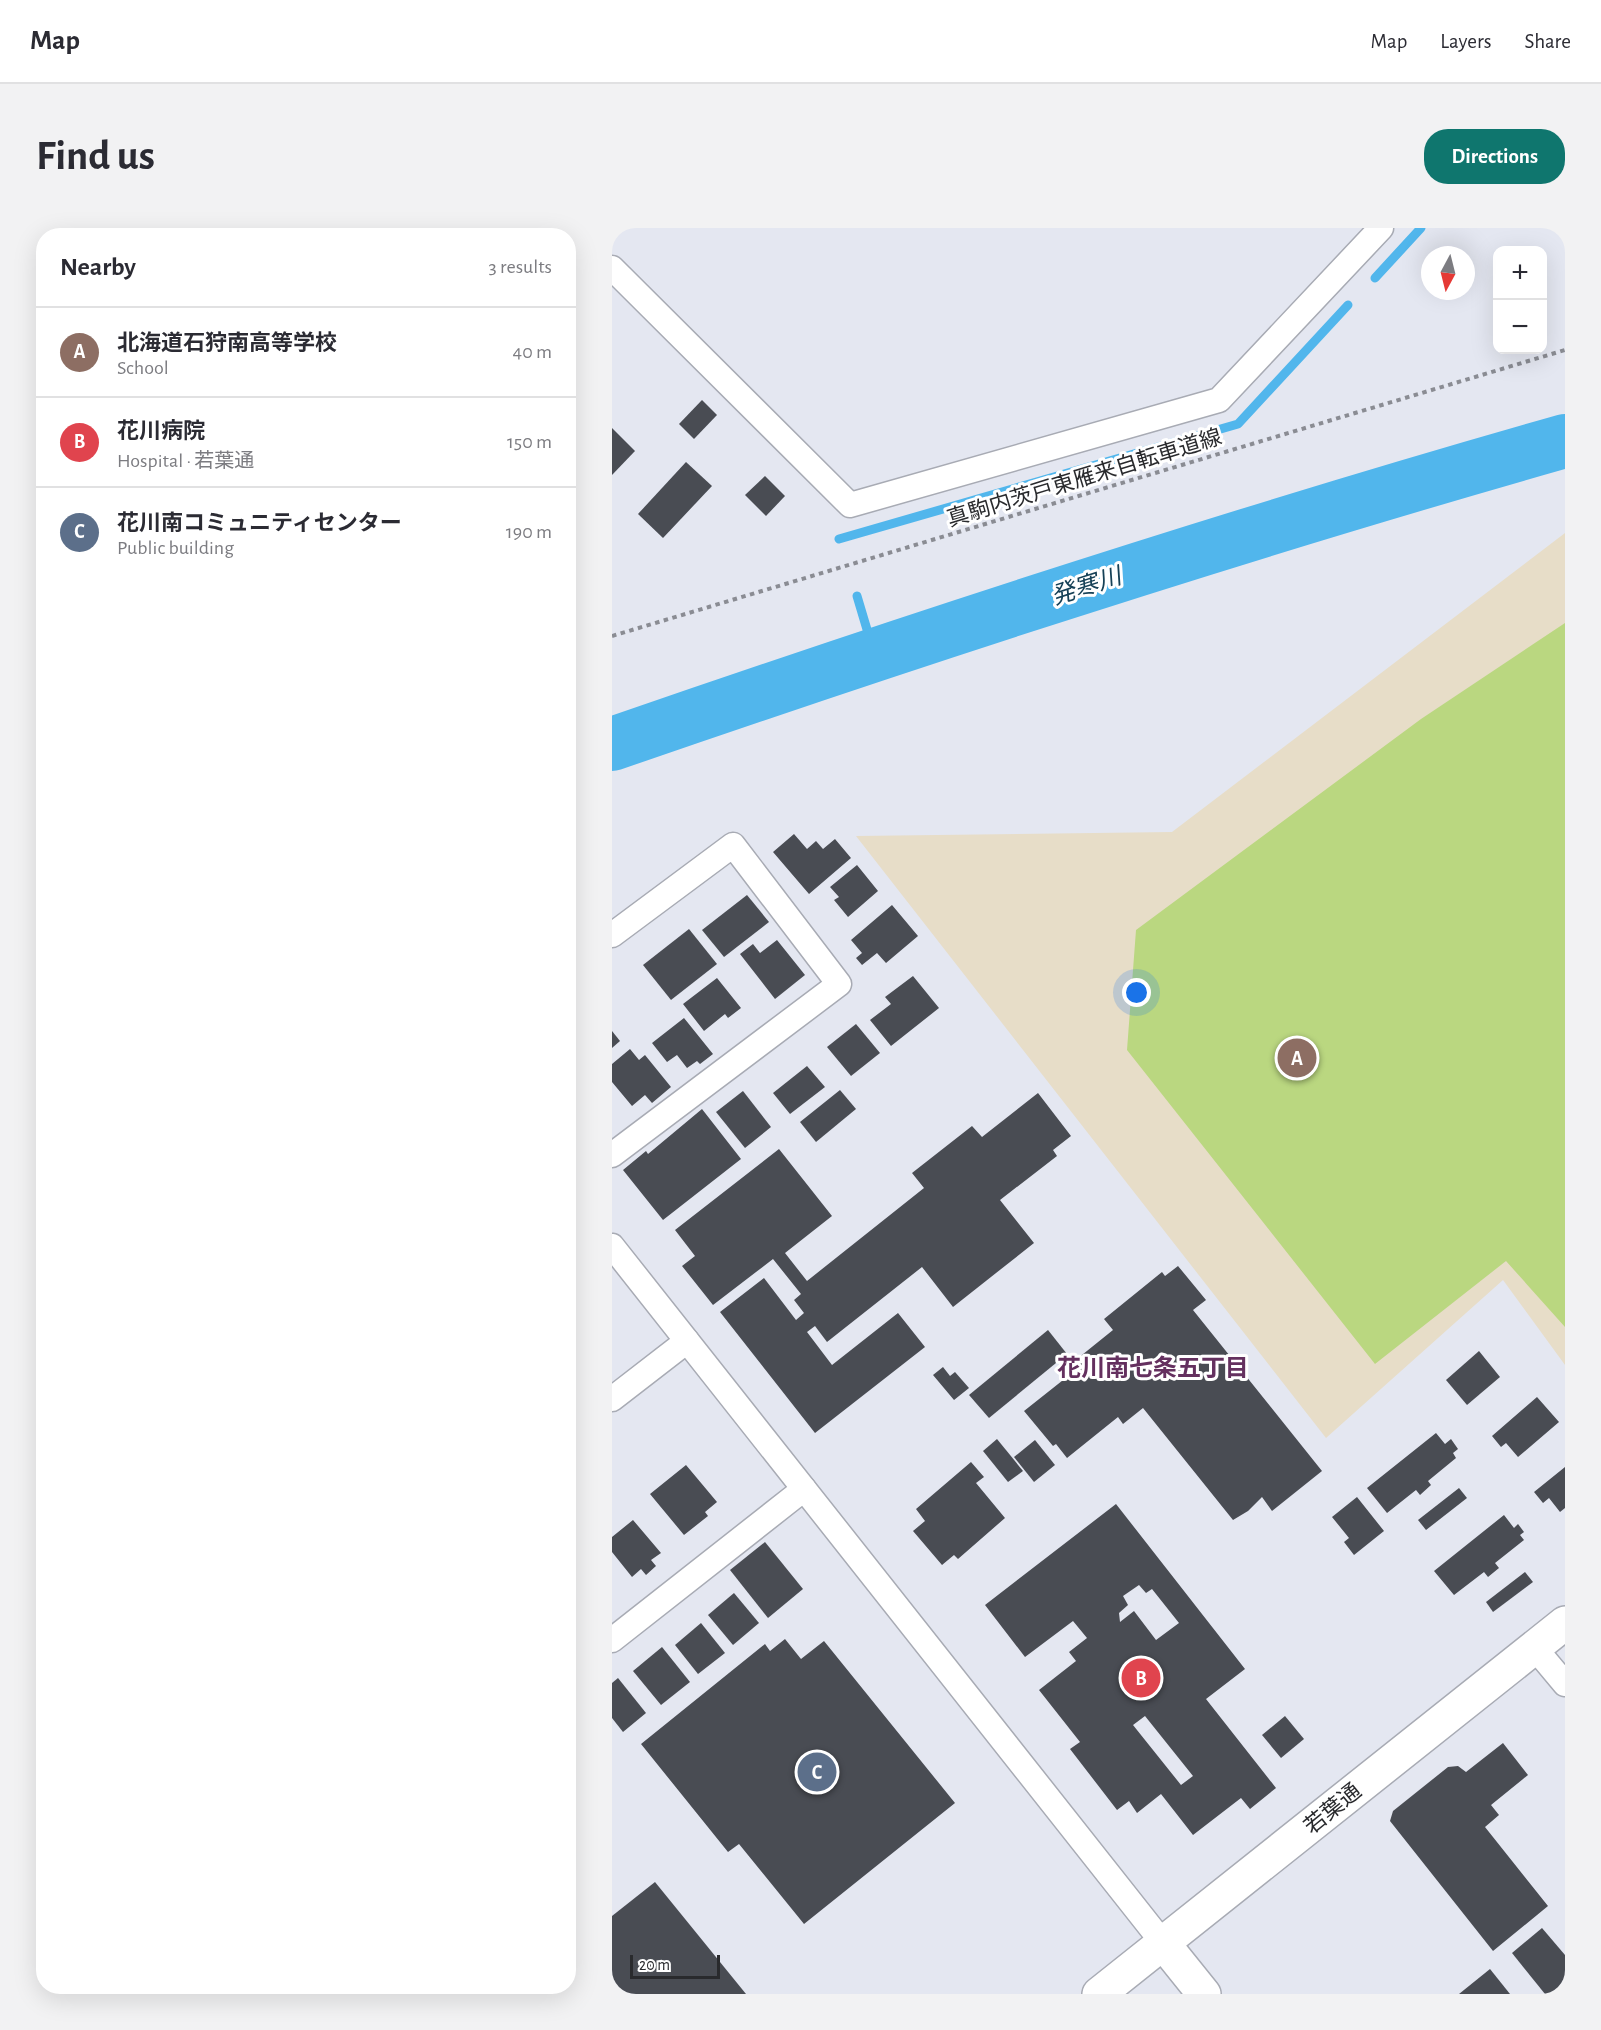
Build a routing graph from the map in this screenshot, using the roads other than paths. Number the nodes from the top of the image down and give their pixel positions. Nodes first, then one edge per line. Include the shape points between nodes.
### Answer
1 (1381, 228) edge
2 (612, 268) edge
3 (612, 935) edge
4 (612, 1155) edge
5 (612, 1246) edge
6 (687, 1341) junction
7 (612, 1399) edge
8 (804, 1489) junction
9 (1565, 1623) edge
10 (612, 1640) edge
11 (1534, 1647) junction
12 (1565, 1684) edge
13 (1163, 1943) junction
14 (1099, 1994) edge
15 (1204, 1994) edge

1 - 2 street via 1219,400 850,505
3 - 4 street via 733,845 839,984
5 - 6 street
6 - 7 street
6 - 8 street
8 - 10 street
8 - 13 street
9 - 11 street, 若葉通
11 - 12 street
11 - 13 street, 若葉通
13 - 14 street, 若葉通
13 - 15 street

